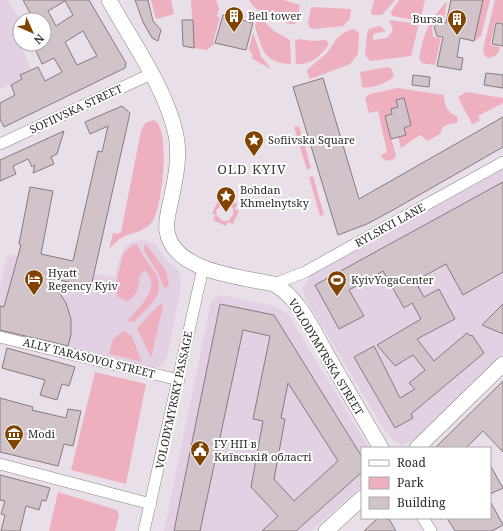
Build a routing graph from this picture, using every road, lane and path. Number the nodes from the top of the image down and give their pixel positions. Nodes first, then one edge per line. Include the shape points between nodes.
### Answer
1 (108, 0) edge
2 (151, 74) junction
3 (0, 144) edge
4 (503, 162) edge
5 (203, 268) junction
6 (274, 284) junction
7 (0, 337) edge
8 (503, 364) edge
9 (179, 380) junction
10 (380, 447) edge
11 (418, 447) edge
12 (0, 464) edge
13 (361, 499) edge
14 (150, 504) junction
15 (424, 519) edge
16 (144, 531) edge
17 (326, 531) edge
18 (431, 531) edge

1 - 2 main road, VOLODYMYRSKA STREET
2 - 3 street, SOFIIVSKA STREET
2 - 5 main road, VOLODYMYRSKA STREET via 171,114 177,136 178,154 167,232 176,251 186,260
4 - 6 street, RYLSKYI LANE via 305,272
5 - 6 main road, VOLODYMYRSKA STREET
5 - 9 street, VOLODYMYRSKY PASSAGE
6 - 10 main road, VOLODYMYRSKA STREET via 298,307
7 - 9 street, ALLY TARASOVOI STREET
8 - 11 main road
9 - 14 street, VOLODYMYRSKY PASSAGE
12 - 14 street
13 - 17 main road
14 - 16 street, VOLODYMYRSKY PASSAGE
15 - 18 street

